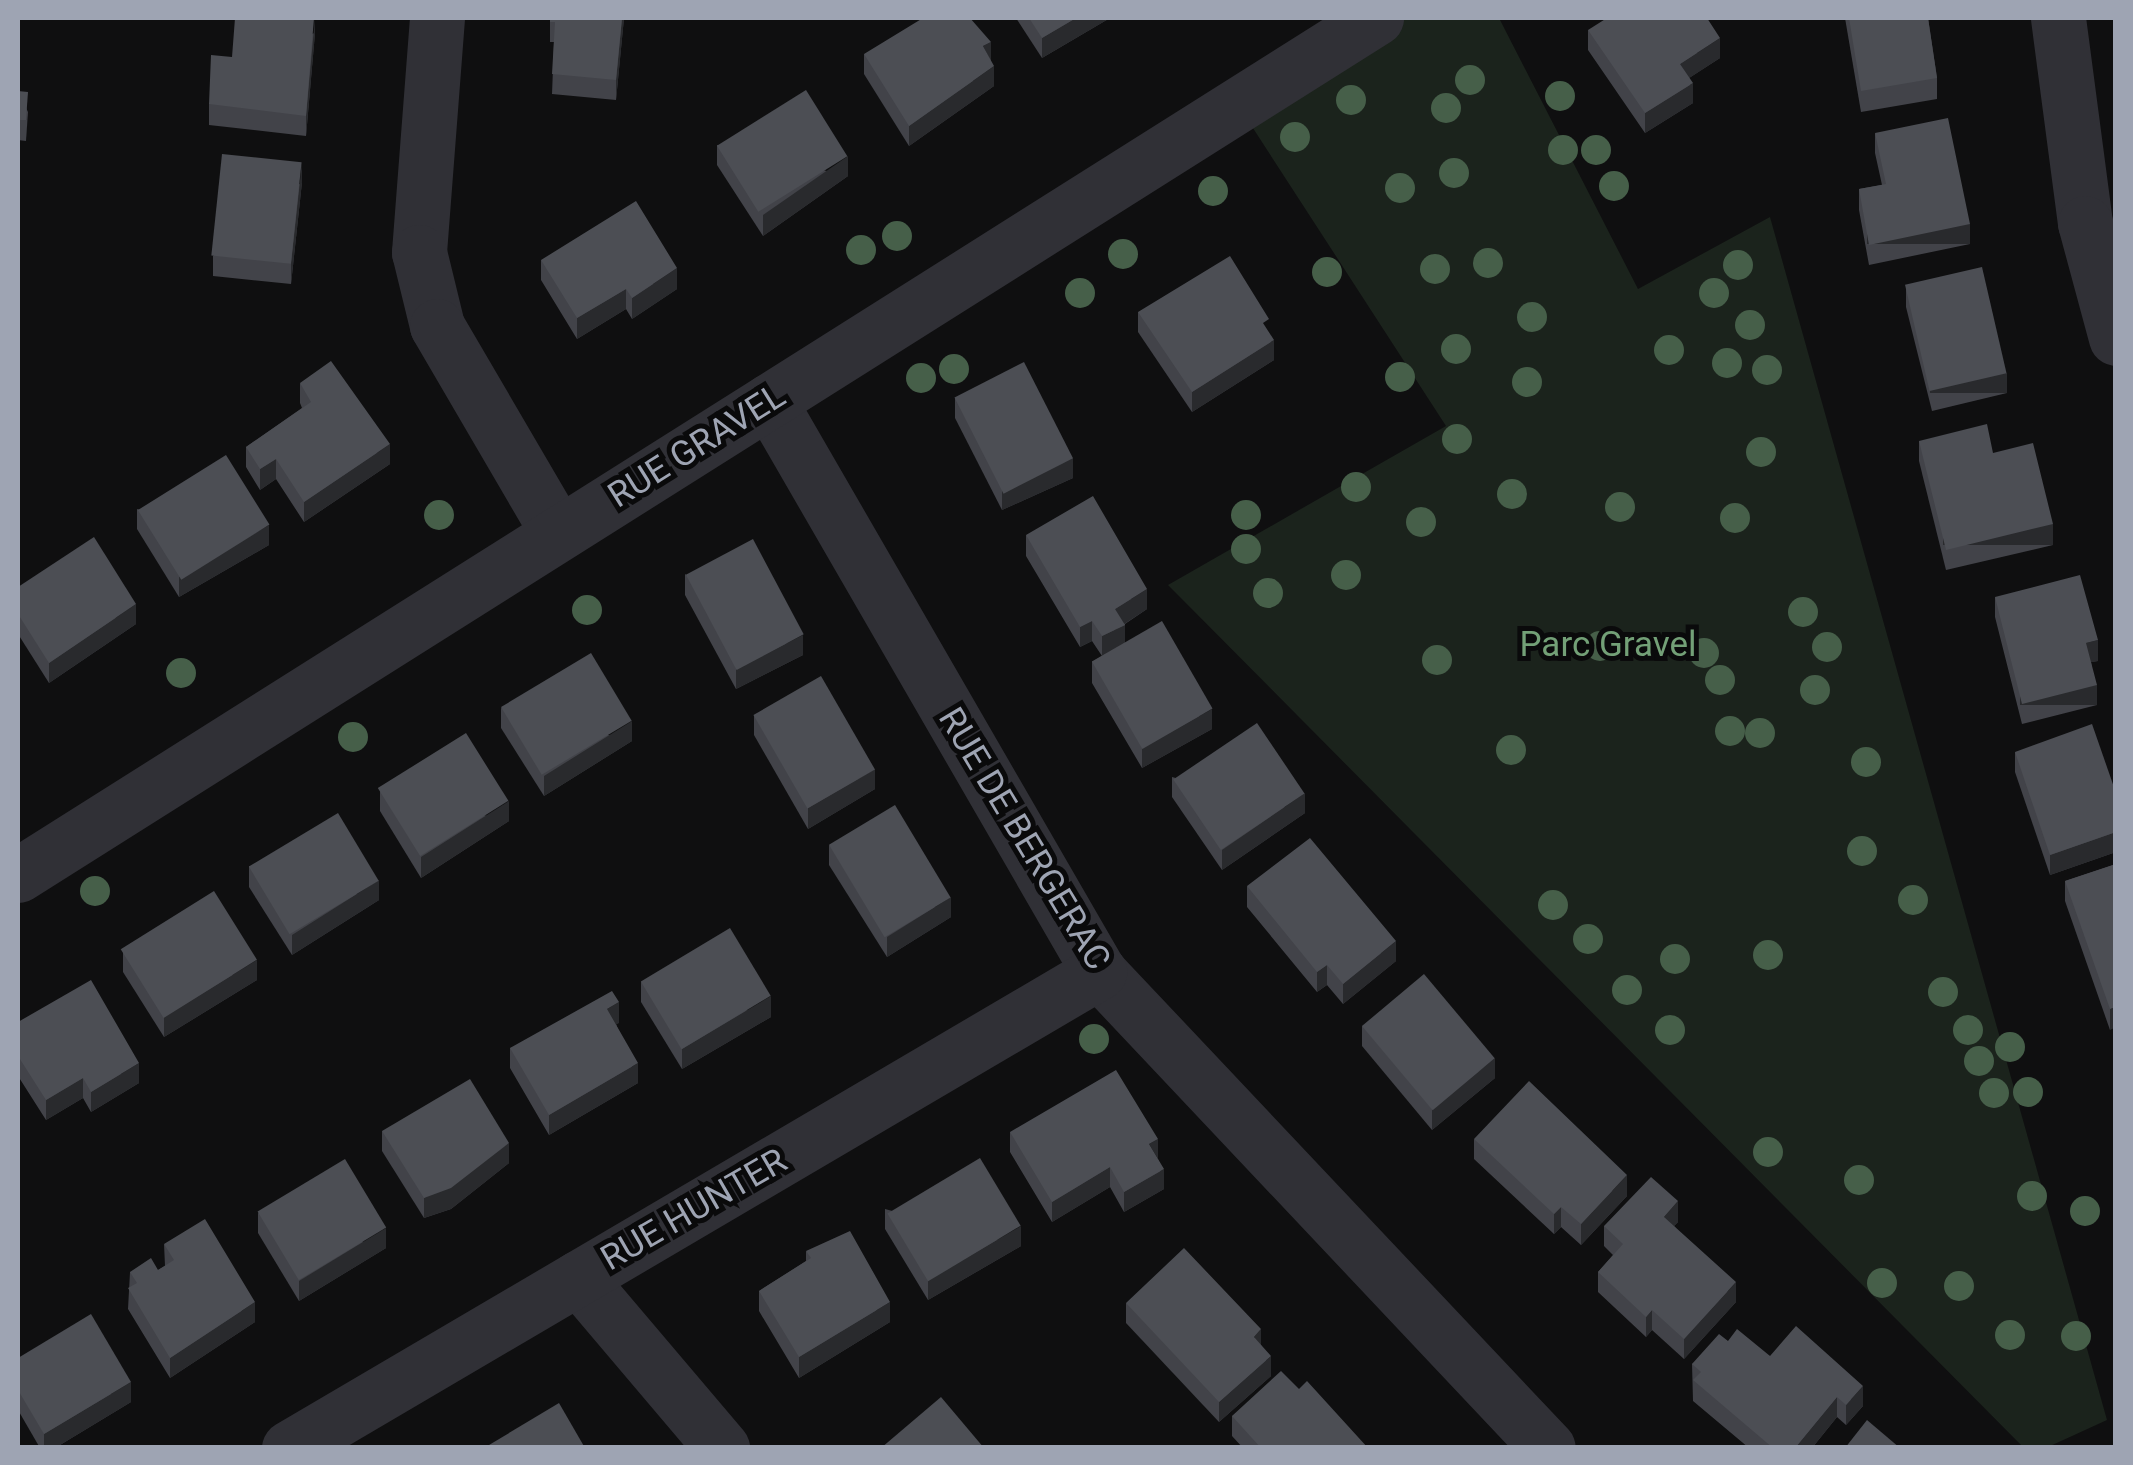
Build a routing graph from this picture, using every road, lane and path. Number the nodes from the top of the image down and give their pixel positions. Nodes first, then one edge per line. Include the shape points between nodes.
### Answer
1 (437, 18) edge
2 (1376, 18) edge
3 (2058, 18) edge
4 (2116, 338) edge
5 (769, 401) junction
6 (558, 534) junction
7 (18, 875) edge
8 (1099, 972) junction
9 (578, 1278) junction
10 (289, 1448) edge
11 (722, 1448) edge
12 (1548, 1448) edge

1 - 6 street via 419,252 438,326
2 - 5 street, RUE GRAVEL
3 - 4 street via 2084,222
5 - 6 street, RUE GRAVEL
5 - 8 street, RUE DE BERGERAC
6 - 7 street, RUE GRAVEL
8 - 9 street, RUE HUNTER
8 - 12 street, RUE DE BERGERAC
9 - 10 street, RUE HUNTER
9 - 11 street

